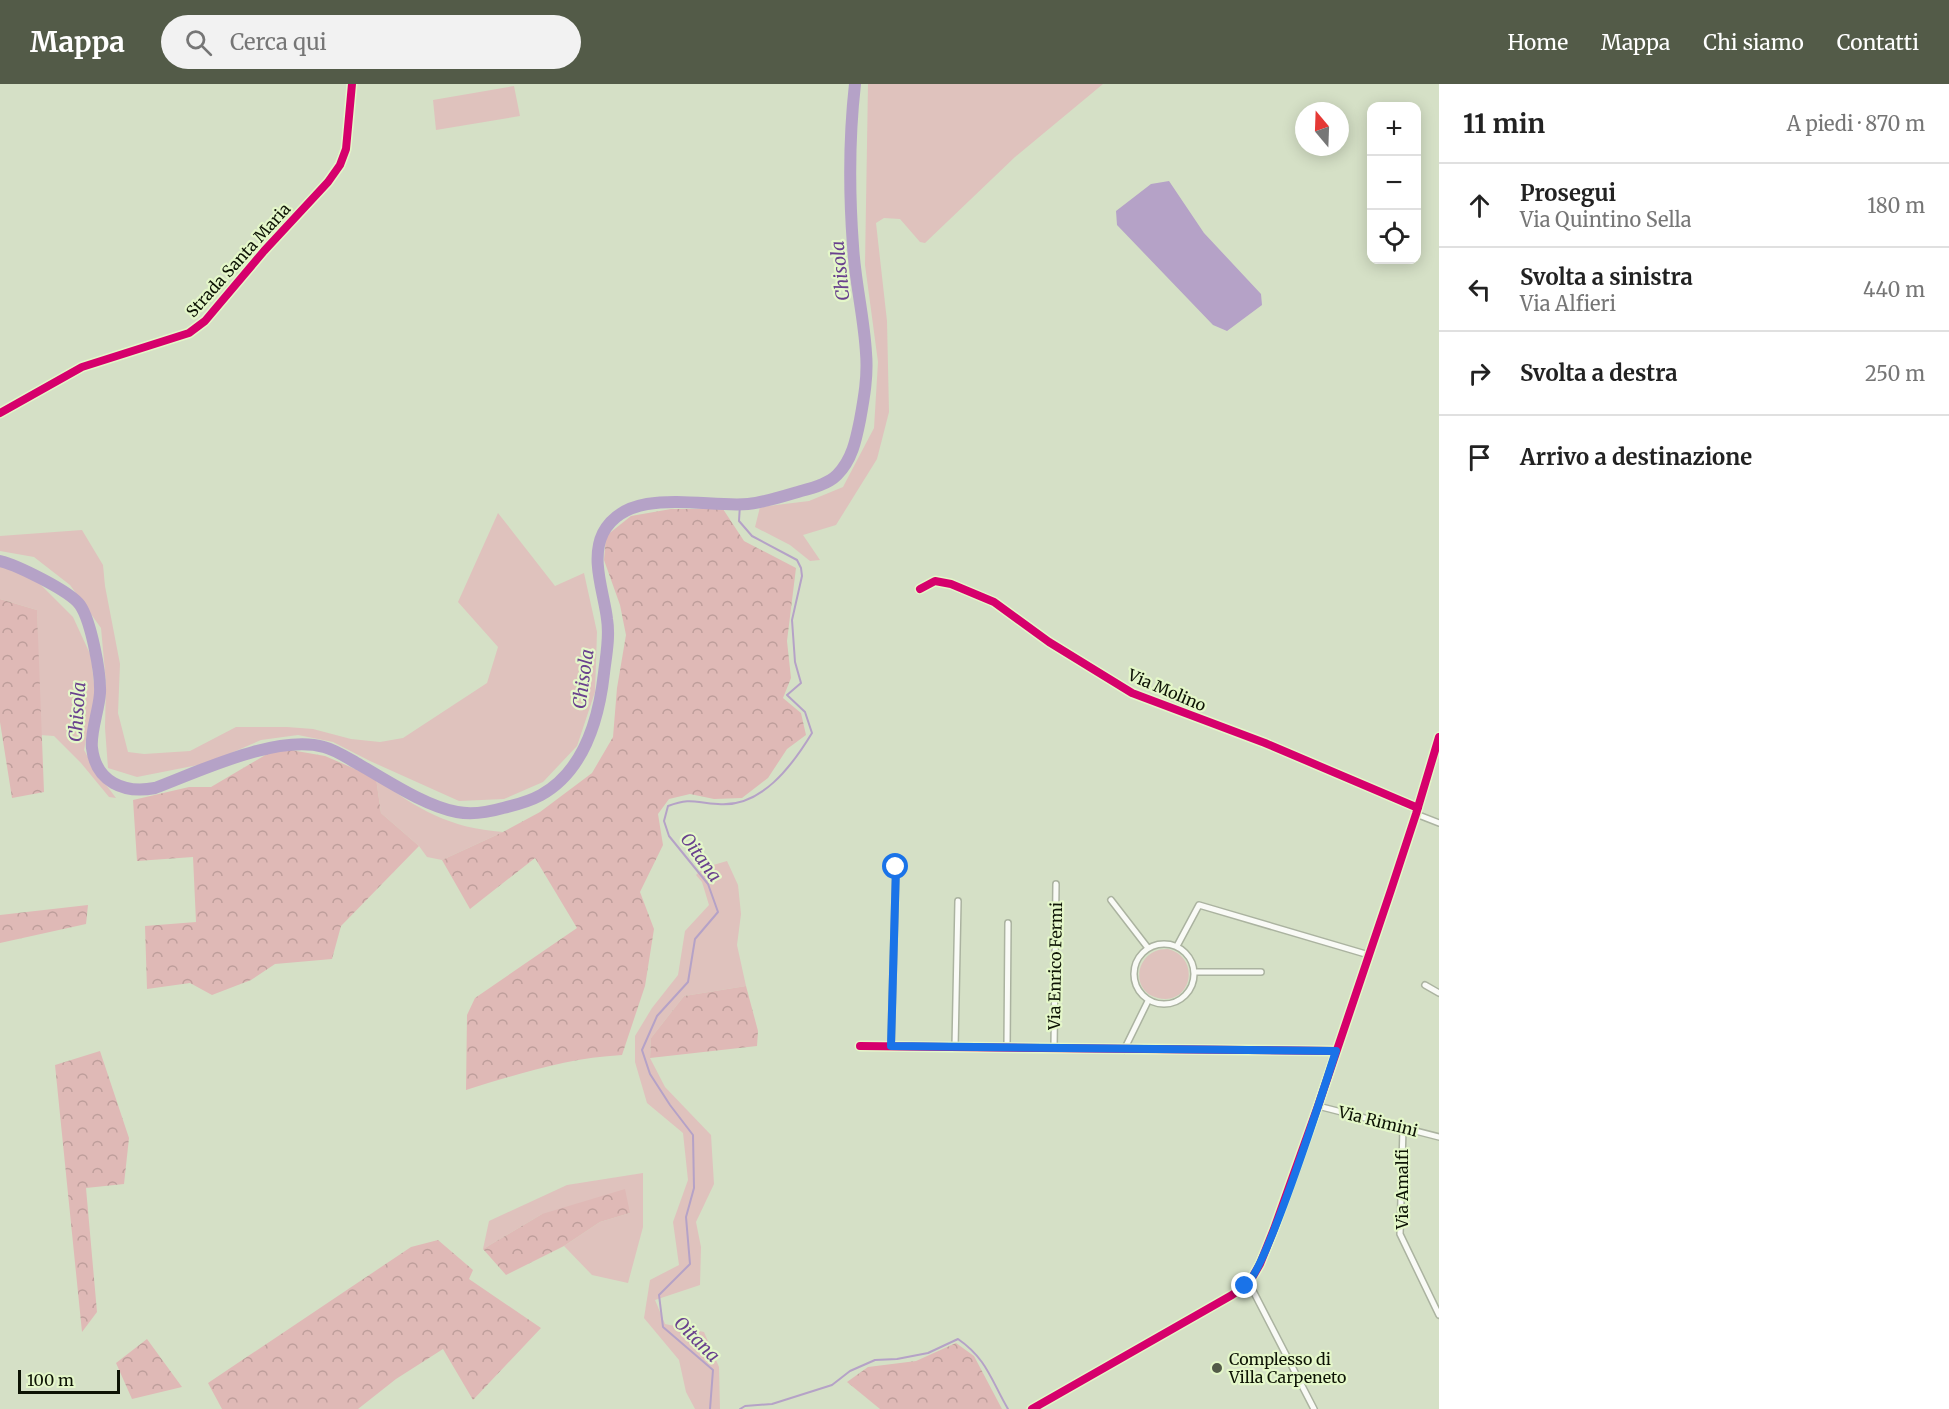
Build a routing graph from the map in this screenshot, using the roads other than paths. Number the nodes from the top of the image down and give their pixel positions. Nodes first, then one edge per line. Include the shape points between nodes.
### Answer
1 (352, 84) edge
2 (0, 414) edge
3 (920, 589) dead end
4 (1439, 736) edge
5 (1417, 811) junction
6 (1439, 823) edge
7 (896, 867) dead end
8 (1056, 884) dead end
9 (1111, 900) dead end
10 (958, 901) dead end
11 (1008, 923) dead end
12 (1177, 946) junction
13 (1148, 948) junction
14 (1369, 955) junction
15 (1194, 972) junction
16 (1262, 972) dead end
17 (1425, 985) dead end
18 (1439, 993) edge
19 (1149, 1001) junction
20 (860, 1046) dead end
21 (891, 1046) junction
22 (955, 1047) junction
23 (1007, 1048) junction
24 (1054, 1049) junction
25 (1124, 1050) junction
26 (1336, 1051) junction
27 (1318, 1106) junction
28 (1403, 1128) junction
29 (1439, 1137) edge
30 (1249, 1283) junction
31 (1439, 1315) edge
32 (1032, 1409) edge
33 (1314, 1409) edge

1 - 2 street, Strada Santa Maria via 346,149 340,165 205,321 189,333 82,367
3 - 5 street, Via Molino via 935,581 987,598 1132,693 1265,743
4 - 5 street
5 - 6 street, Via Molino
5 - 14 street
7 - 21 street
8 - 24 street, Via Enrico Fermi
9 - 13 street
10 - 22 street
11 - 23 street
12 - 13 street
12 - 14 street via 1199,906
12 - 15 street via 1189,958
13 - 19 street via 1136,961 1134,979 1136,988
14 - 26 street
15 - 16 street
15 - 19 street via 1191,987 1178,1001 1168,1005
17 - 18 street
19 - 25 street
20 - 21 street
21 - 22 street
22 - 23 street
23 - 24 street
24 - 25 street
25 - 26 street
26 - 27 street
27 - 28 street, Via Rimini
27 - 30 street via 1274,1229
28 - 29 street, Via Rimini
28 - 31 street, Via Amalfi via 1400,1234
30 - 32 street
30 - 33 street

